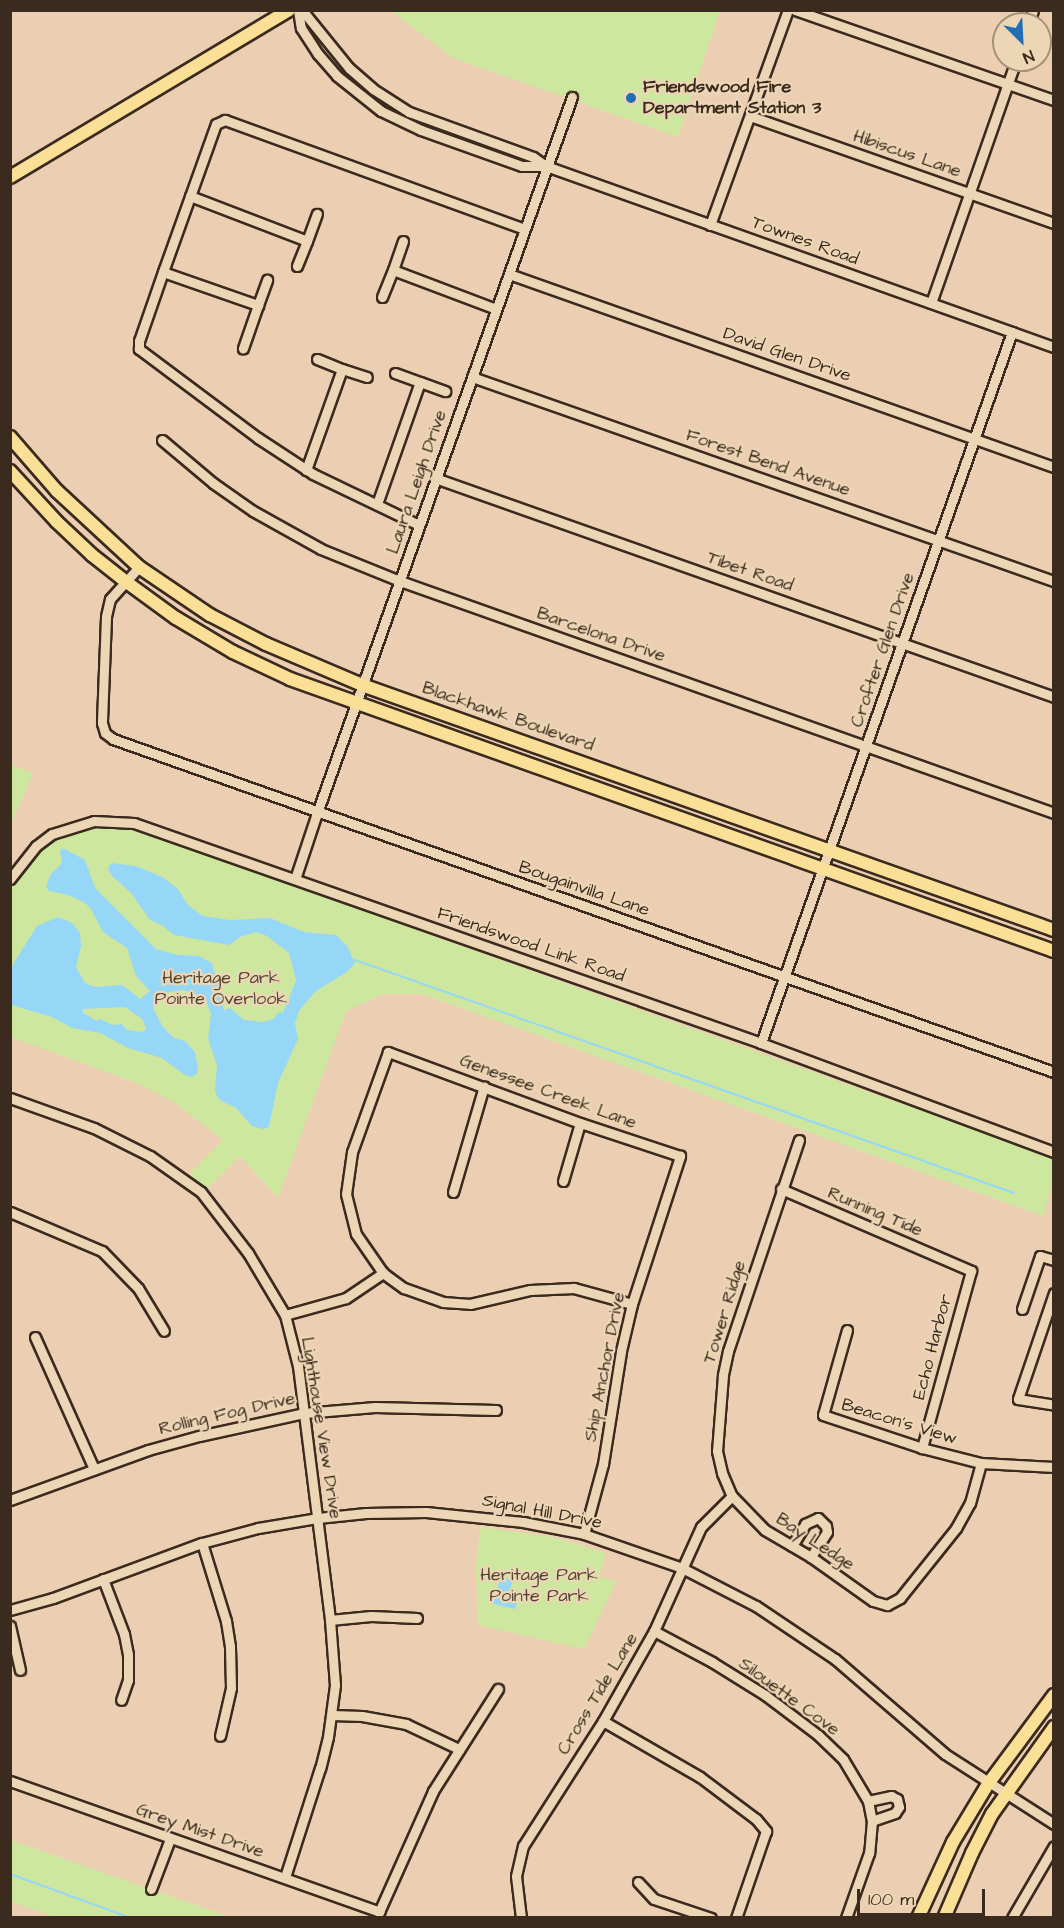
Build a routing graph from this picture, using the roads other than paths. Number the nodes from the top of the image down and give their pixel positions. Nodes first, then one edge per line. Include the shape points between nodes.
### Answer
1 (289, 10) edge
2 (300, 10) edge
3 (788, 10) edge
4 (795, 10) edge
5 (1012, 72) edge
6 (1008, 84) junction
7 (572, 97) dead end
8 (1053, 100) edge
9 (750, 116) junction
10 (546, 166) junction
11 (10, 177) edge
12 (969, 193) junction
13 (190, 196) junction
14 (317, 214) dead end
15 (1053, 223) edge
16 (710, 225) junction
17 (524, 229) junction
18 (307, 241) junction
19 (403, 241) dead end
20 (297, 266) dead end
21 (393, 270) junction
22 (163, 272) junction
23 (509, 274) junction
24 (267, 280) dead end
25 (382, 297) dead end
26 (931, 303) junction
27 (258, 305) junction
28 (496, 309) junction
29 (1012, 332) junction
30 (1053, 347) edge
31 (243, 348) dead end
32 (317, 359) dead end
33 (342, 369) junction
34 (395, 373) dead end
35 (367, 377) dead end
36 (472, 377) junction
37 (420, 382) junction
38 (445, 391) dead end
39 (10, 437) edge
40 (974, 439) junction
41 (162, 441) dead end
42 (33, 465) junction
43 (1053, 467) edge
44 (306, 470) junction
45 (14, 475) edge
46 (435, 478) junction
47 (377, 504) junction
48 (419, 525) junction
49 (939, 541) junction
50 (139, 567) junction
51 (125, 580) junction
52 (400, 581) junction
53 (1053, 581) edge
54 (903, 644) junction
55 (362, 685) junction
56 (1053, 697) edge
57 (356, 704) junction
58 (867, 747) junction
59 (577, 761) junction
60 (570, 780) junction
61 (686, 799) junction
62 (316, 813) junction
63 (1053, 813) edge
64 (679, 819) junction
65 (828, 851) junction
66 (821, 870) junction
67 (10, 879) edge
68 (295, 879) junction
69 (950, 893) junction
70 (943, 913) junction
71 (1053, 930) edge
72 (1052, 949) edge
73 (785, 977) junction
74 (761, 1043) junction
75 (1053, 1072) edge
76 (484, 1086) junction
77 (10, 1098) edge
78 (580, 1123) junction
79 (799, 1140) dead end
80 (1053, 1152) edge
81 (673, 1174) joint
82 (563, 1181) dead end
83 (781, 1189) junction
84 (453, 1192) dead end
85 (10, 1212) edge
86 (1053, 1260) edge
87 (956, 1265) joint
88 (383, 1273) junction
89 (1053, 1293) edge
90 (632, 1304) junction
91 (1022, 1309) dead end
92 (285, 1316) junction
93 (847, 1330) dead end
94 (164, 1331) dead end
95 (35, 1338) dead end
96 (1053, 1405) edge
97 (496, 1410) dead end
98 (304, 1413) junction
99 (922, 1448) junction
100 (981, 1464) junction
101 (1053, 1467) edge
102 (94, 1469) junction
103 (732, 1496) junction
104 (10, 1500) edge
105 (318, 1518) junction
106 (584, 1534) junction
107 (202, 1543) junction
108 (792, 1546) junction
109 (811, 1557) junction
110 (682, 1568) junction
111 (103, 1579) junction
112 (10, 1610) edge
113 (417, 1618) dead end
114 (330, 1620) junction
115 (10, 1626) edge
116 (654, 1631) junction
117 (20, 1670) dead end
118 (498, 1689) dead end
119 (1053, 1695) edge
120 (121, 1700) dead end
121 (332, 1715) junction
122 (603, 1722) junction
123 (1053, 1727) edge
124 (220, 1736) dead end
125 (459, 1749) junction
126 (10, 1781) edge
127 (988, 1784) junction
128 (1005, 1794) junction
129 (868, 1801) junction
130 (872, 1821) junction
131 (1053, 1824) edge
132 (170, 1839) junction
133 (1053, 1846) edge
134 (285, 1877) junction
135 (638, 1882) dead end
136 (151, 1889) dead end
137 (521, 1917) edge
138 (711, 1917) edge
139 (736, 1917) edge
140 (846, 1917) edge
141 (918, 1917) edge
142 (944, 1917) edge
143 (1012, 1917) edge

1 - 11 main road
2 - 10 street, Townes Road via 349,68 390,101 432,121 533,157
2 - 10 street, Townes Road via 301,28 318,54 337,76 381,111 421,130 522,166
3 - 9 street
4 - 6 street
5 - 6 street
6 - 8 street
6 - 12 street
7 - 10 street, Laura Leigh Drive
9 - 12 street, Hibiscus Lane
9 - 16 street
10 - 16 street, Townes Road
10 - 17 street, Laura Leigh Drive
12 - 15 street, Hibiscus Lane
12 - 26 street
13 - 17 street via 216,124 225,120
13 - 18 street
13 - 22 street
14 - 18 street
16 - 26 street, Townes Road
17 - 23 street, Laura Leigh Drive
18 - 20 street
19 - 21 street
21 - 25 street
21 - 28 street
22 - 27 street
22 - 44 street via 139,349
23 - 28 street, Laura Leigh Drive
23 - 40 street, David Glen Drive
24 - 27 street
26 - 29 street, Townes Road
27 - 31 street
28 - 36 street, Laura Leigh Drive
29 - 30 street, Townes Road
29 - 40 street, Crofter Glen Drive
32 - 33 street
33 - 35 street
33 - 44 street
34 - 37 street
36 - 46 street, Laura Leigh Drive
36 - 49 street, Forest Bend Avenue
37 - 38 street
37 - 47 street
39 - 42 main road, Blackhawk Boulevard
40 - 43 street, David Glen Drive
40 - 49 street, Crofter Glen Drive
41 - 52 street, Barcelona Drive via 253,511 321,549
42 - 45 main road
42 - 50 main road, Blackhawk Boulevard
44 - 47 street
45 - 51 main road, Blackhawk Boulevard via 78,542
46 - 48 street, Laura Leigh Drive
46 - 54 street, Tibet Road
47 - 48 street
48 - 52 street, Laura Leigh Drive
49 - 53 street, Forest Bend Avenue
49 - 54 street, Crofter Glen Drive
50 - 51 street
50 - 55 main road, Blackhawk Boulevard via 210,615 266,645
51 - 57 main road, Blackhawk Boulevard via 176,618 232,652 290,680
51 - 62 street, Bougainvilla Lane via 110,599 106,617 101,714 105,733
52 - 55 street, Laura Leigh Drive
52 - 58 street, Barcelona Drive
54 - 56 street, Tibet Road
54 - 58 street, Crofter Glen Drive
55 - 57 street, Laura Leigh Drive
55 - 59 main road, Blackhawk Boulevard
57 - 60 main road, Blackhawk Boulevard
57 - 62 street, Laura Leigh Drive
58 - 63 street, Barcelona Drive
58 - 65 street, Crofter Glen Drive
59 - 60 main road
59 - 61 main road, Blackhawk Boulevard
60 - 64 main road, Blackhawk Boulevard
61 - 64 main road
61 - 65 main road, Blackhawk Boulevard
62 - 68 street, Laura Leigh Drive
62 - 73 street, Bougainvilla Lane
64 - 66 main road, Blackhawk Boulevard
65 - 66 street, Crofter Glen Drive
65 - 69 main road, Blackhawk Boulevard
66 - 70 main road, Blackhawk Boulevard
66 - 73 street, Crofter Glen Drive
67 - 68 street, Friendswood Link Road via 30,853 52,834 93,820 110,820 134,823
68 - 74 street, Friendswood Link Road
69 - 70 main road
69 - 71 main road, Blackhawk Boulevard
70 - 72 main road, Blackhawk Boulevard
73 - 74 street, Crofter Glen Drive
73 - 75 street, Bougainvilla Lane
74 - 80 street, Friendswood Link Road
76 - 78 street, Genessee Creek Lane
76 - 84 street
76 - 88 street, Genessee Creek Lane via 387,1052 352,1152 346,1194 356,1234
77 - 92 street, Lighthouse View Drive via 94,1128 150,1156 201,1192 248,1252
78 - 81 street, Genessee Creek Lane via 680,1156
78 - 82 street
79 - 83 street, Tower Ridge
81 - 90 street, Ship Anchor Drive
83 - 87 street, Running Tide
83 - 103 street, Tower Ridge via 723,1375 717,1450
85 - 94 street via 102,1251 138,1288
86 - 91 street via 1040,1256
87 - 99 street, Echo Harbor via 971,1271
88 - 90 street via 404,1288 443,1302 470,1304 530,1290 574,1288
88 - 92 street via 346,1298
89 - 96 street via 1018,1399
90 - 106 street, Ship Anchor Drive via 603,1464
92 - 98 street, Lighthouse View Drive via 298,1366
93 - 99 street, Beacon's View via 823,1415
95 - 102 street
97 - 98 street, Rolling Fog Drive via 375,1407
98 - 102 street, Rolling Fog Drive via 199,1436
98 - 105 street, Lighthouse View Drive
99 - 100 street, Beacon's View
100 - 101 street, Beacon's View
100 - 109 street, Bay Ledge via 970,1503 956,1528 900,1598 887,1605 873,1601
102 - 104 street, Rolling Fog Drive
103 - 108 street, Bay Ledge via 765,1530
103 - 110 street, Cross Tide Lane via 701,1527
105 - 106 street, Signal Hill Drive via 426,1512 521,1522
105 - 107 street, Signal Hill Drive
105 - 114 street, Lighthouse View Drive
106 - 110 street, Signal Hill Drive
107 - 111 street, Signal Hill Drive
107 - 124 street via 230,1647 231,1688
108 - 109 street, Bay Ledge
108 - 109 street via 805,1524 818,1518 827,1532
110 - 116 street, Cross Tide Lane
110 - 127 street, Signal Hill Drive via 797,1632 835,1659 931,1744
111 - 112 street, Signal Hill Drive
111 - 120 street via 128,1655 128,1680
113 - 114 street via 371,1616
114 - 121 street, Lighthouse View Drive via 335,1685
115 - 117 street
116 - 122 street, Cross Tide Lane
116 - 129 street, Silouette Cove via 765,1695 818,1735 843,1759
118 - 125 street
119 - 127 main road
121 - 125 street via 406,1724
121 - 134 street, Lighthouse View Drive via 320,1768
122 - 137 street, Cross Tide Lane via 523,1846 516,1876
122 - 139 street via 700,1777 766,1831
123 - 128 main road
125 - 134 street, Grey Mist Drive via 423,1811 379,1912
126 - 132 street, Grey Mist Drive
127 - 128 street, Signal Hill Drive
127 - 141 main road via 953,1842
128 - 131 street, Signal Hill Drive
128 - 142 main road via 972,1853
129 - 130 street, Silouette Cove
129 - 130 street via 891,1796 897,1799 899,1807 895,1814
130 - 140 street, Silouette Cove via 869,1853
132 - 134 street, Grey Mist Drive
132 - 136 street
133 - 143 street
135 - 138 street via 654,1899

